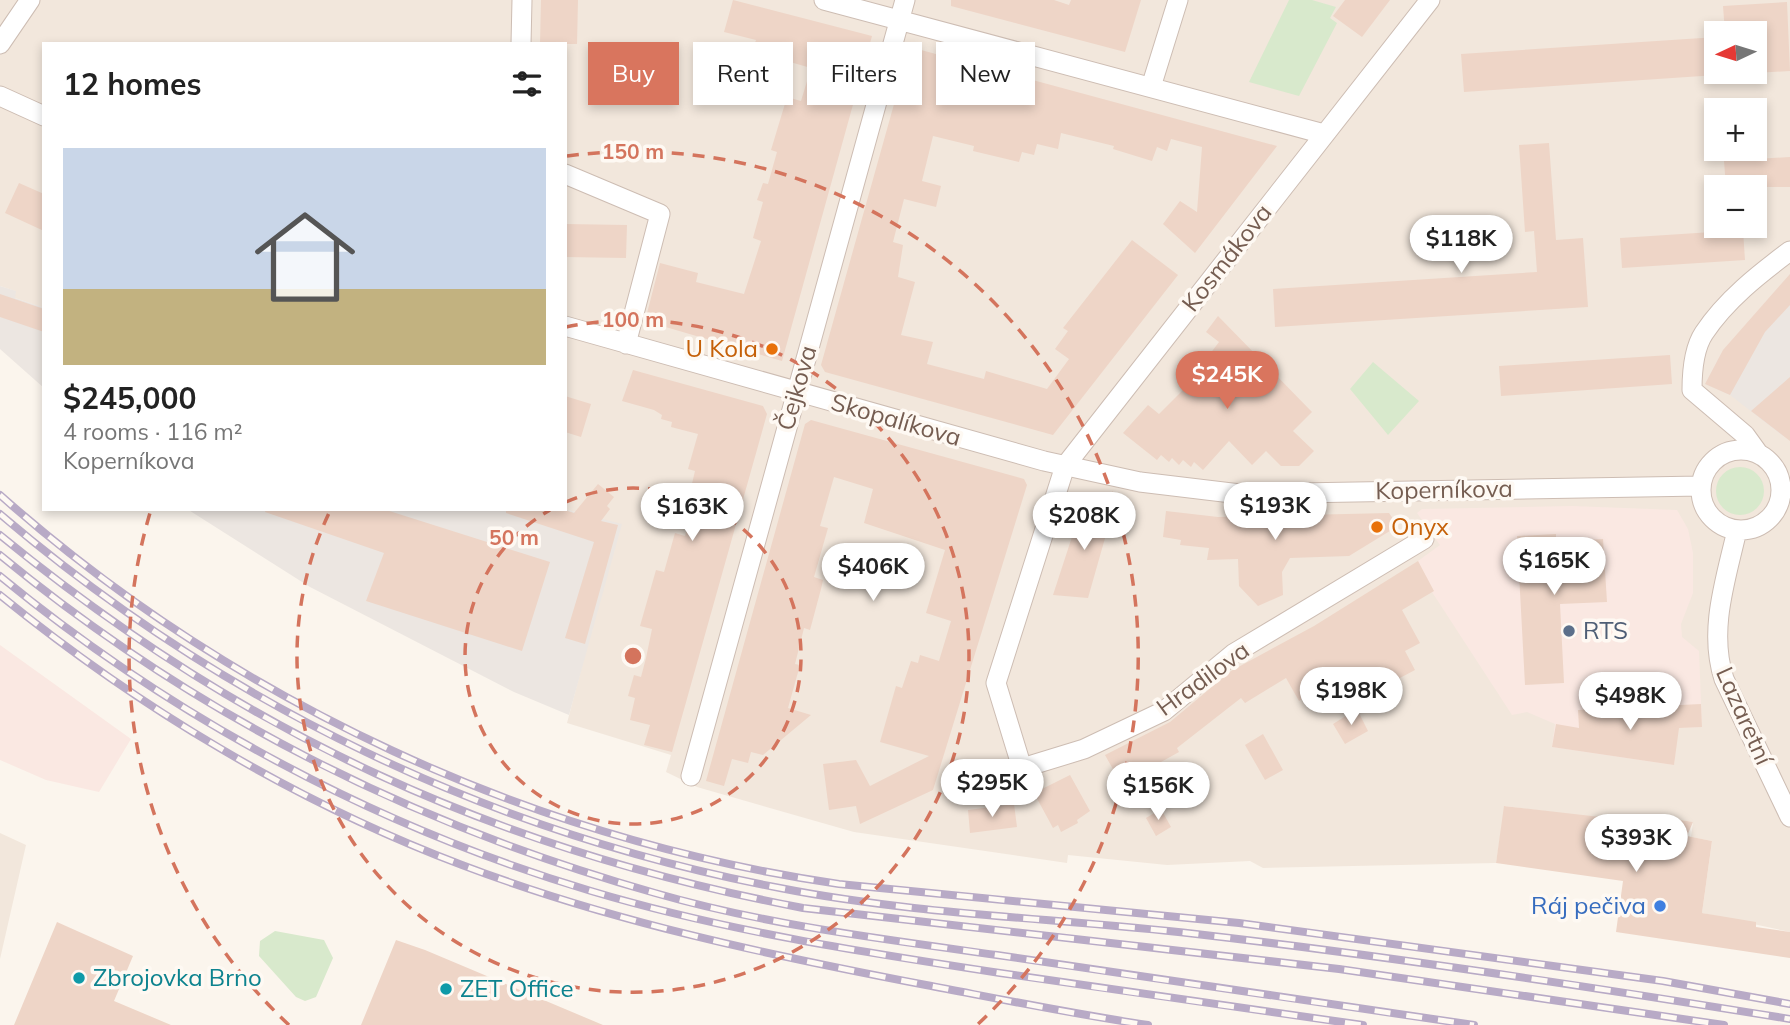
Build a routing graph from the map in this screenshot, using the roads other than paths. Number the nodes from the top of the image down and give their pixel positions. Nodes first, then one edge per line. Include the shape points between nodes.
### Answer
1 (30, 0) edge
2 (522, 0) edge
3 (824, 0) edge
4 (905, 0) edge
5 (1178, 0) edge
6 (1430, 0) edge
7 (900, 20) junction
8 (521, 42) edge
9 (0, 44) edge
10 (1151, 87) junction
11 (0, 96) edge
12 (42, 115) edge
13 (1324, 134) junction
14 (567, 175) edge
15 (1790, 251) edge
16 (567, 327) edge
17 (625, 344) junction
18 (796, 392) junction
19 (1723, 416) junction
20 (1758, 453) junction
21 (1718, 455) junction
22 (1065, 466) junction
23 (1700, 486) junction
24 (1785, 486) edge
25 (1737, 530) junction
26 (1424, 539) dead end
27 (1022, 768) junction
28 (691, 776) dead end
29 (970, 794) dead end
30 (1790, 817) edge

1 - 9 street
2 - 8 street
3 - 7 street
4 - 7 street, Čejkova
5 - 10 street
6 - 13 street, Kosmákova
7 - 10 street
7 - 18 street, Čejkova
10 - 13 street
11 - 12 street
13 - 22 street, Kosmákova
14 - 17 street via 660,214
15 - 19 street via 1752,279 1702,334 1692,390
16 - 17 street, Skopalíkova
17 - 18 street, Skopalíkova
18 - 22 street, Skopalíkova
18 - 28 street, Čejkova
19 - 20 street
19 - 21 street via 1726,438
20 - 21 street via 1732,450
20 - 24 street
21 - 23 street
22 - 23 street, Koperníkova via 1140,482 1240,494
22 - 27 street, Kosmákova via 996,683
23 - 25 street via 1701,498 1714,520
24 - 25 street via 1763,523
25 - 30 street, Lazaretní via 1716,655
26 - 27 street, Hradilova via 1233,654 1164,711 1084,749
27 - 29 street, Hradilova

